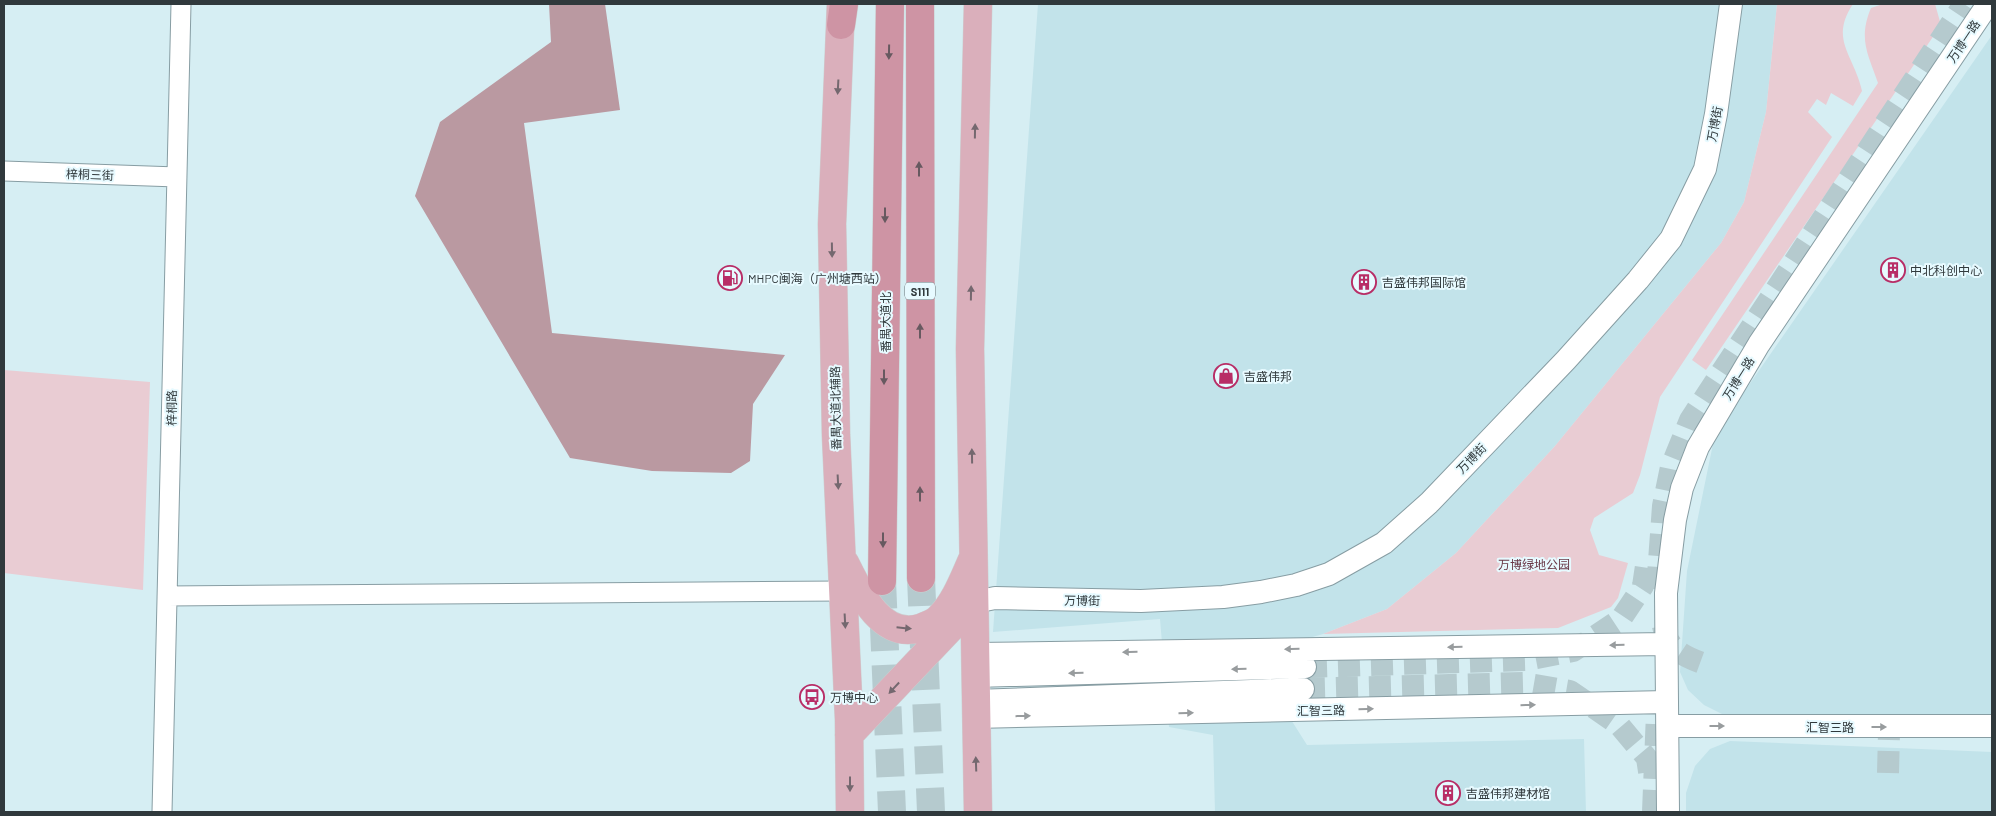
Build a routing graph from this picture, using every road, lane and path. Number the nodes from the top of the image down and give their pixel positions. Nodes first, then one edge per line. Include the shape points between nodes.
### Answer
1 (180, 4) edge
2 (890, 4) edge
3 (920, 4) edge
4 (978, 4) edge
5 (1731, 4) edge
6 (1988, 4) edge
7 (842, 11) edge
8 (4, 171) edge
9 (177, 177) junction
10 (842, 555) junction
11 (974, 557) junction
12 (920, 578) tunnel mouth
13 (882, 581) tunnel mouth
14 (843, 591) junction
15 (167, 596) junction
16 (975, 602) junction
17 (1666, 644) junction
18 (1304, 678) tunnel mouth
19 (975, 687) junction
20 (1667, 702) junction
21 (1668, 726) junction
22 (1992, 726) edge
23 (850, 735) junction
24 (162, 812) edge
25 (850, 812) edge
26 (978, 812) edge
27 (1668, 812) edge

1 - 9 street, 梓桐路
2 -> 13 highway, 番禺大道北
12 -> 3 highway, S111
11 -> 4 main road via 970,349
5 - 16 street, 万博街 via 1705,169 1670,239 1566,360 1429,503 1384,543 1330,574 1260,592 1141,601 995,598
6 - 17 street, 万博一路 via 1759,344 1698,447 1682,488 1675,520 1666,593
7 -> 10 main road, 番禺大道北辅路 via 832,224
8 - 9 street, 梓桐三街
9 - 15 street, 梓桐路
10 -> 11 main road via 857,587 880,618 890,626 914,629 939,619 949,607
10 - 14 main road, 番禺大道北辅路
11 - 16 main road
14 - 15 street
14 -> 23 main road, 番禺大道北辅路
15 - 24 street, 梓桐路
16 - 19 main road
16 -> 23 main road
17 -> 19 street
17 - 20 street, 万博一路
18 - 19 street
19 -> 20 street, 汇智三路
26 -> 19 main road
20 - 21 street, 万博一路
21 -> 22 street, 汇智三路
21 - 27 street, 万博一路
23 -> 25 main road, 番禺大道北辅路

